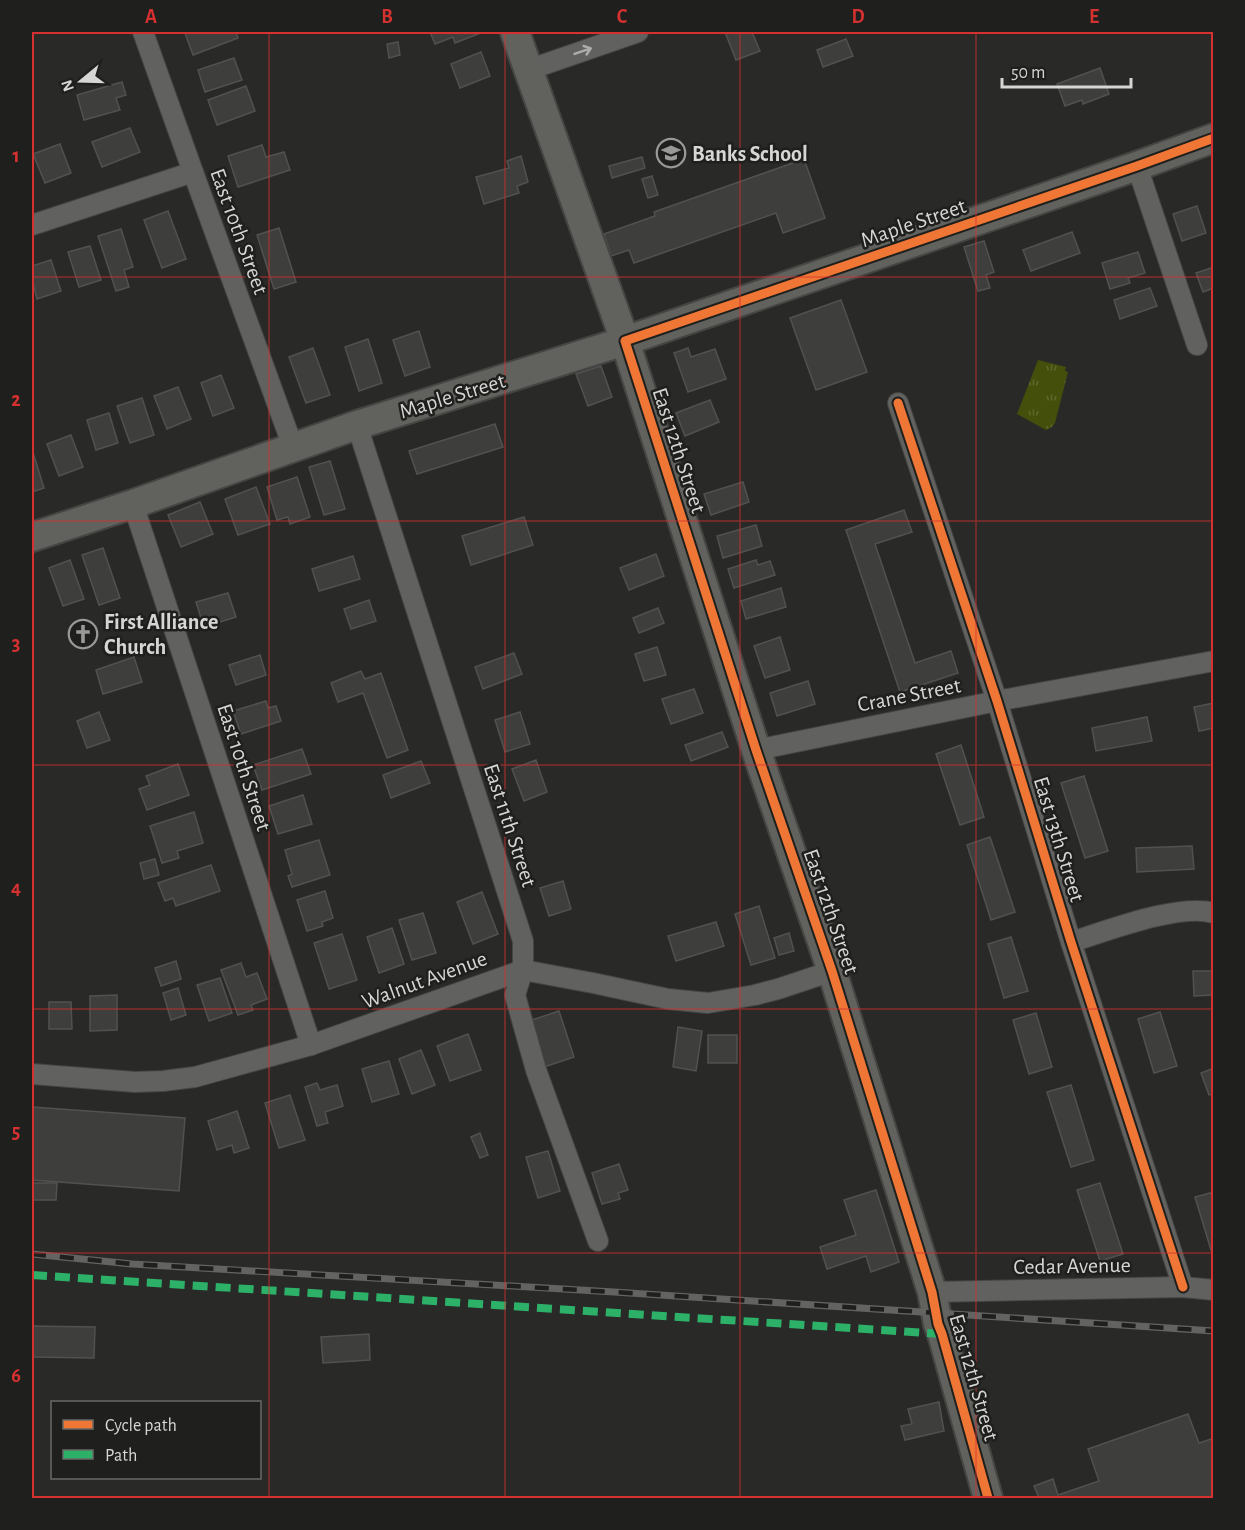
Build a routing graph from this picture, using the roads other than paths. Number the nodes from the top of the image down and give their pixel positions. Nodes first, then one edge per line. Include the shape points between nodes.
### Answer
1 (143, 32) edge
2 (515, 32) edge
3 (638, 32) edge
4 (528, 70) junction
5 (1214, 138) edge
6 (1137, 166) junction
7 (193, 172) junction
8 (32, 225) edge
9 (625, 341) junction
10 (1197, 345) dead end
11 (898, 403) dead end
12 (357, 425) junction
13 (293, 447) junction
14 (133, 504) junction
15 (32, 537) edge
16 (1214, 661) edge
17 (997, 701) junction
18 (756, 750) junction
19 (1214, 913) edge
20 (1071, 942) junction
21 (523, 970) junction
22 (832, 971) junction
23 (311, 1045) junction
24 (32, 1074) edge
25 (598, 1241) dead end
26 (1183, 1287) junction
27 (1214, 1290) edge
28 (932, 1292) junction
29 (988, 1498) edge

1 - 7 street, East 10th Street
2 - 4 main road, East 12th Street
4 -> 3 street
4 - 9 main road, East 12th Street
5 - 6 main road, Maple Street
6 - 9 main road, Maple Street
6 - 10 street
7 - 8 street
7 - 13 street, East 10th Street
9 - 12 main road, Maple Street
9 - 18 main road, East 12th Street
11 - 17 street, East 13th Street
12 - 13 main road, Maple Street
12 - 21 street, East 11th Street via 523,941
13 - 14 main road, Maple Street
14 - 15 main road, Maple Street
14 - 23 street, East 10th Street
16 - 17 street, Crane Street
17 - 18 street, Crane Street
17 - 20 street, East 13th Street
18 - 22 main road, East 12th Street
19 - 20 street via 1176,912
20 - 26 street, East 13th Street
21 - 22 street, Walnut Avenue via 668,999 708,1003 778,989
21 - 23 street, Walnut Avenue
21 - 25 street, East 11th Street via 515,995 524,1028
22 - 28 main road, East 12th Street
23 - 24 street, Walnut Avenue via 195,1077 163,1081
26 - 27 street, Cedar Avenue
26 - 28 street, Cedar Avenue
28 - 29 main road, East 12th Street

